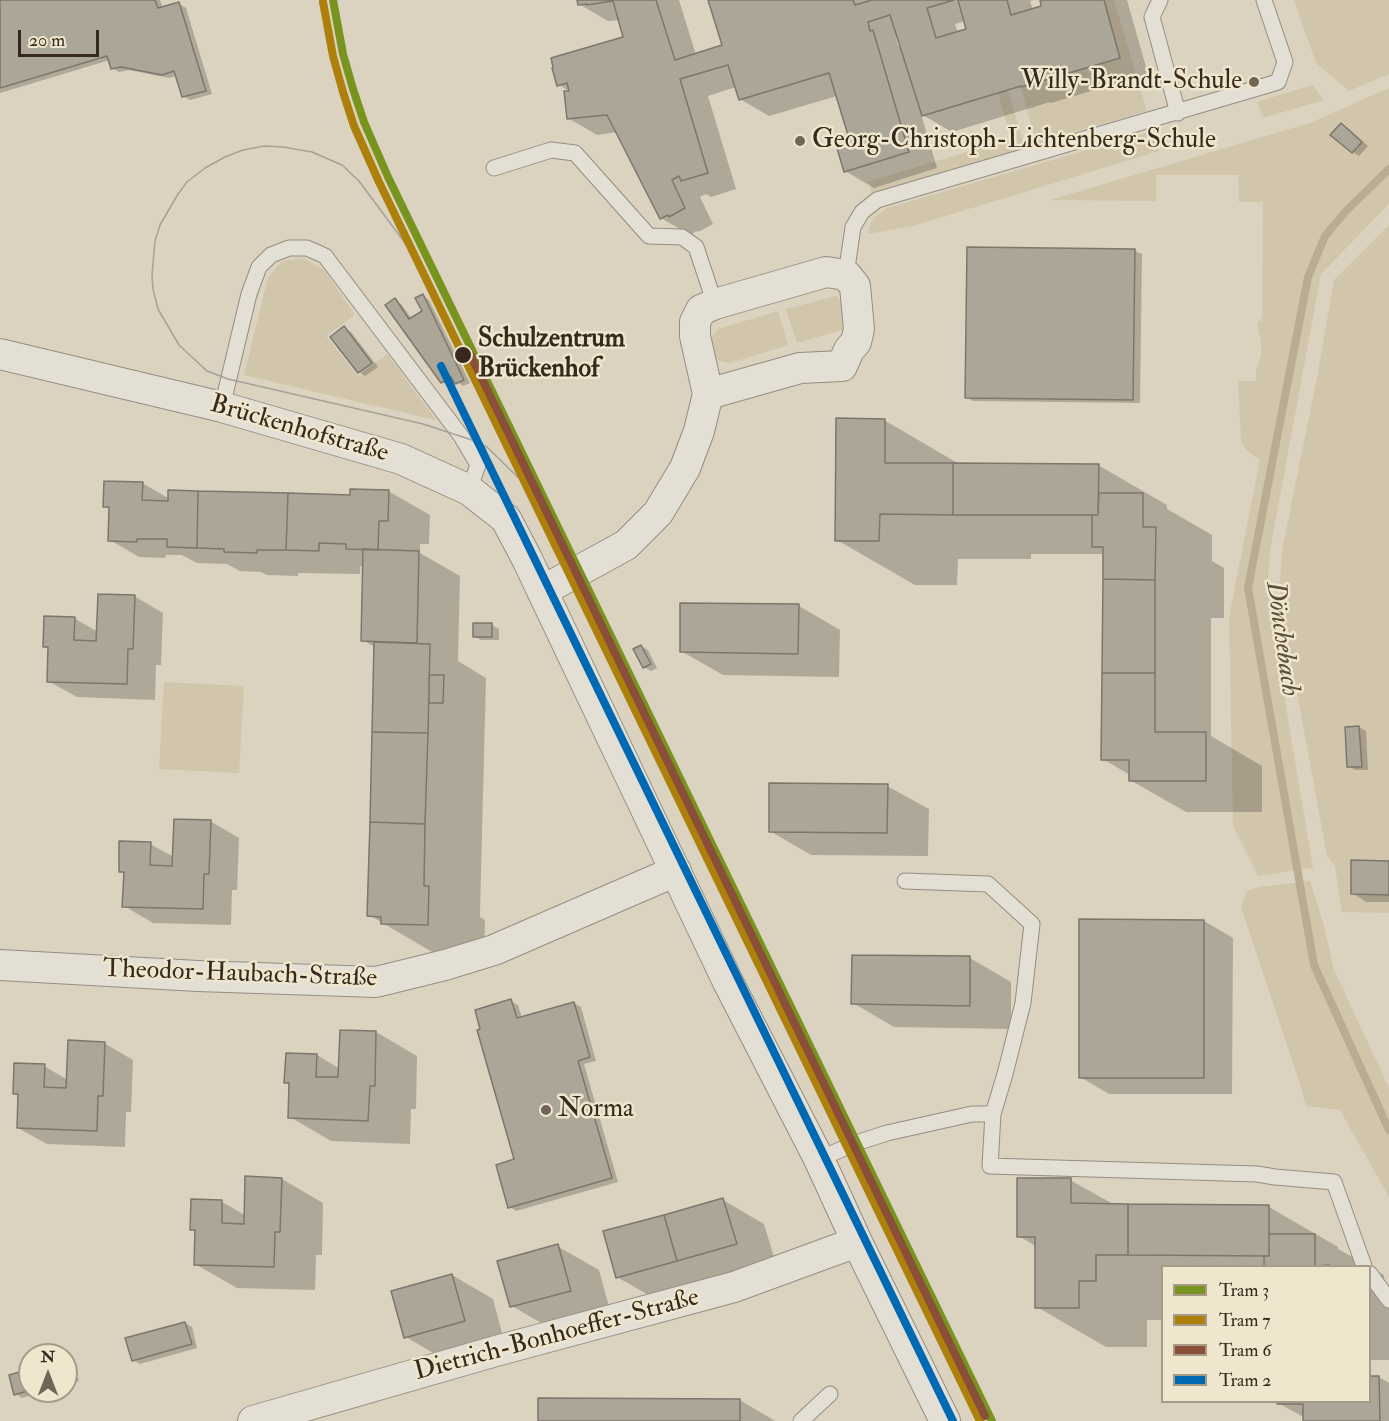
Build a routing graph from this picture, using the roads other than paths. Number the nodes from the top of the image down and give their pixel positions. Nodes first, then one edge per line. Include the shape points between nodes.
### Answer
1 (1160, 0) edge
2 (1264, 0) edge
3 (1178, 113) junction
4 (494, 168) dead end
5 (846, 275) junction
6 (715, 304) junction
7 (0, 354) edge
8 (708, 394) junction
9 (222, 407) junction
10 (469, 490) junction
11 (542, 591) junction
12 (676, 871) junction
13 (905, 881) dead end
14 (0, 965) edge
15 (993, 1114) junction
16 (819, 1159) junction
17 (857, 1242) junction
18 (1364, 1265) edge
19 (1371, 1275) edge
20 (1389, 1300) edge
21 (830, 1394) dead end
22 (253, 1421) edge
23 (801, 1421) edge
24 (945, 1421) edge

1 - 3 lane via 1152,18
2 - 3 lane via 1285,62 1278,82
3 - 5 lane via 877,200 862,212 853,227
4 - 6 lane via 550,150 575,153 649,236 682,237 696,247
5 - 6 street via 826,272
5 - 8 street via 855,286 859,328 842,366 800,368
6 - 8 street via 701,310 695,322
7 - 9 street, Brückenhofstraße
8 - 11 street via 685,468 658,513 626,545
9 - 10 street, Brückenhofstraße via 401,459
9 - 10 lane via 259,267 280,251 307,248 325,256 461,436 478,465
10 - 11 street, Brückenhofstraße via 506,519
11 - 12 street, Brückenhofstraße
12 - 14 street, Theodor-Haubach-Straße via 494,950 376,982
12 - 16 street, Brückenhofstraße
13 - 15 lane via 988,884 1032,924 1023,1003
15 - 16 lane via 972,1114 887,1132
15 - 18 lane via 990,1166 1257,1174 1334,1182
16 - 17 street, Brückenhofstraße
17 - 22 street, Dietrich-Bonhoeffer-Straße via 734,1287
17 - 24 street, Brückenhofstraße
19 - 20 lane
21 - 23 lane

